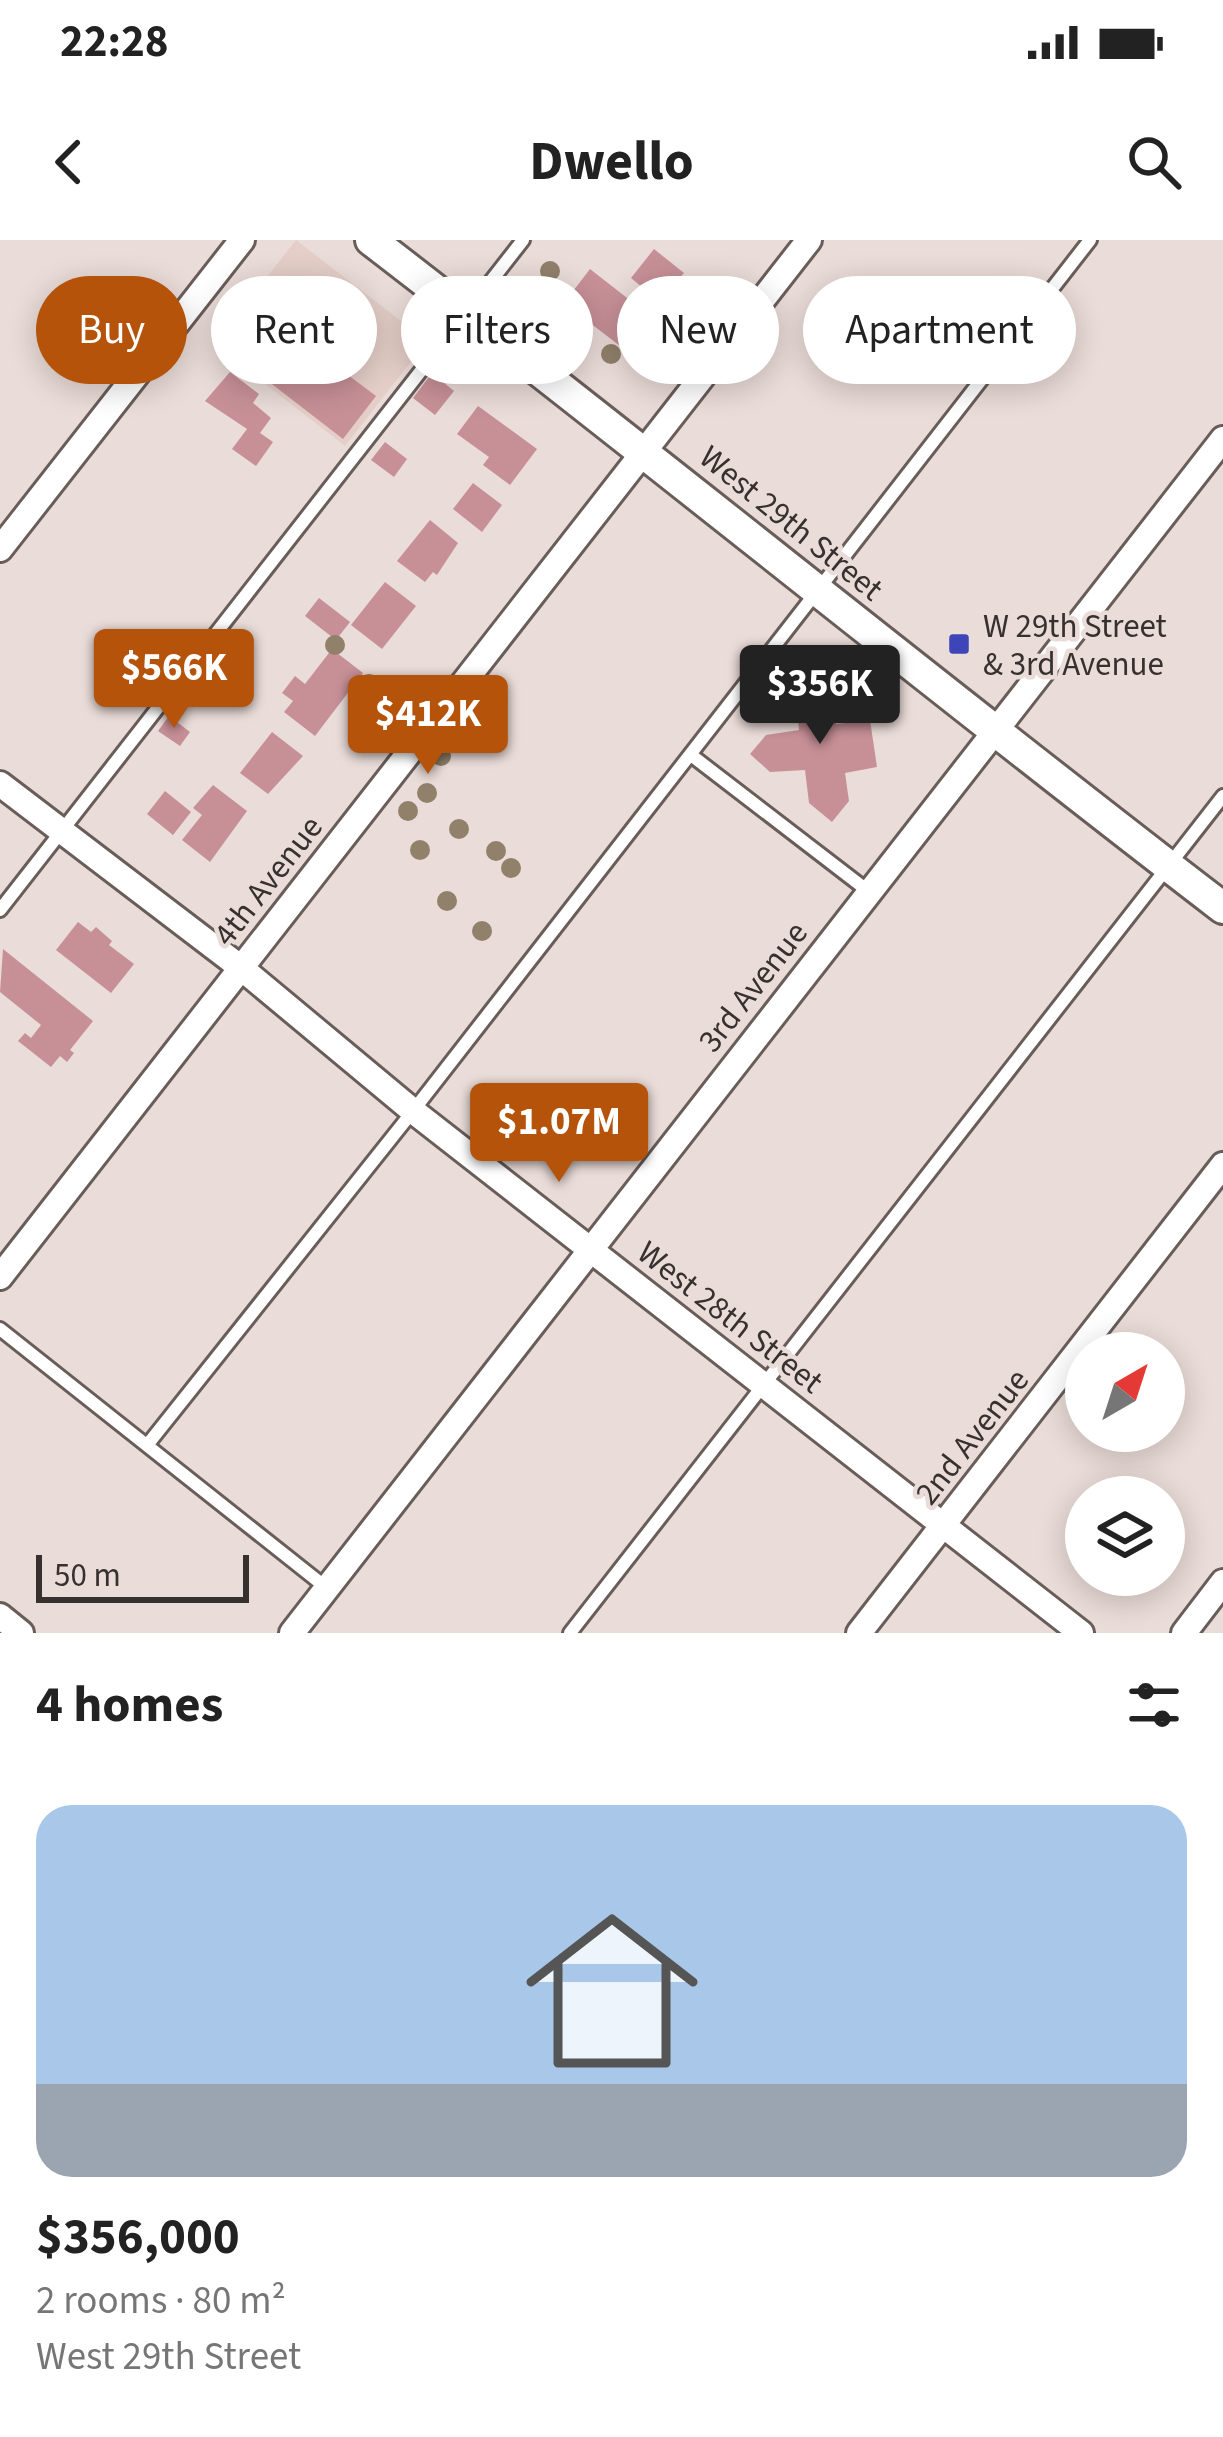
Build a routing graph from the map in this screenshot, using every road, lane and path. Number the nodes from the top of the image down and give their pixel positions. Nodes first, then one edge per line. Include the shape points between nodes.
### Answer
1 (242, 240) edge
2 (370, 240) edge
3 (523, 240) edge
4 (809, 240) edge
5 (1090, 240) edge
6 (417, 276) edge
7 (495, 276) edge
8 (412, 384) edge
9 (557, 384) edge
10 (1223, 439) edge
11 (646, 452) junction
12 (0, 549) edge
13 (819, 590) junction
14 (994, 730) junction
15 (691, 755) junction
16 (0, 784) edge
17 (1223, 796) edge
18 (63, 832) junction
19 (1168, 866) junction
20 (868, 891) junction
21 (1223, 908) edge
22 (0, 910) edge
23 (240, 968) junction
24 (413, 1111) junction
25 (1223, 1165) edge
26 (590, 1246) junction
27 (0, 1277) edge
28 (0, 1329) edge
29 (764, 1384) junction
30 (148, 1444) junction
31 (944, 1524) junction
32 (1223, 1582) edge
33 (328, 1589) junction
34 (0, 1616) edge
35 (21, 1633) edge
36 (292, 1633) edge
37 (569, 1633) edge
38 (859, 1633) edge
39 (1081, 1633) edge
40 (1184, 1633) edge

1 - 12 street
2 - 6 street, West 29th Street
3 - 7 lane
4 - 11 street, 4th Avenue
5 - 13 lane
8 - 18 lane
9 - 11 street, West 29th Street
10 - 14 street, 3rd Avenue
11 - 13 street, West 29th Street
11 - 23 street, 4th Avenue
13 - 14 street, West 29th Street
13 - 15 lane
14 - 19 street, West 29th Street
14 - 20 street, 3rd Avenue
15 - 20 lane
15 - 24 lane
16 - 18 street, West 28th Street
17 - 19 lane
18 - 22 lane
18 - 23 street, West 28th Street
19 - 21 street, West 29th Street
19 - 29 lane
20 - 26 street, 3rd Avenue
23 - 24 street, West 28th Street
23 - 27 street, 4th Avenue
24 - 26 street, West 28th Street
24 - 30 lane
25 - 31 street, 2nd Avenue
26 - 29 street, West 28th Street
26 - 33 street, 3rd Avenue
28 - 30 lane
29 - 31 street, West 28th Street
29 - 37 lane
30 - 33 lane
31 - 38 street, 2nd Avenue
31 - 39 street, West 28th Street
32 - 40 street
33 - 36 street, 3rd Avenue
34 - 35 street

